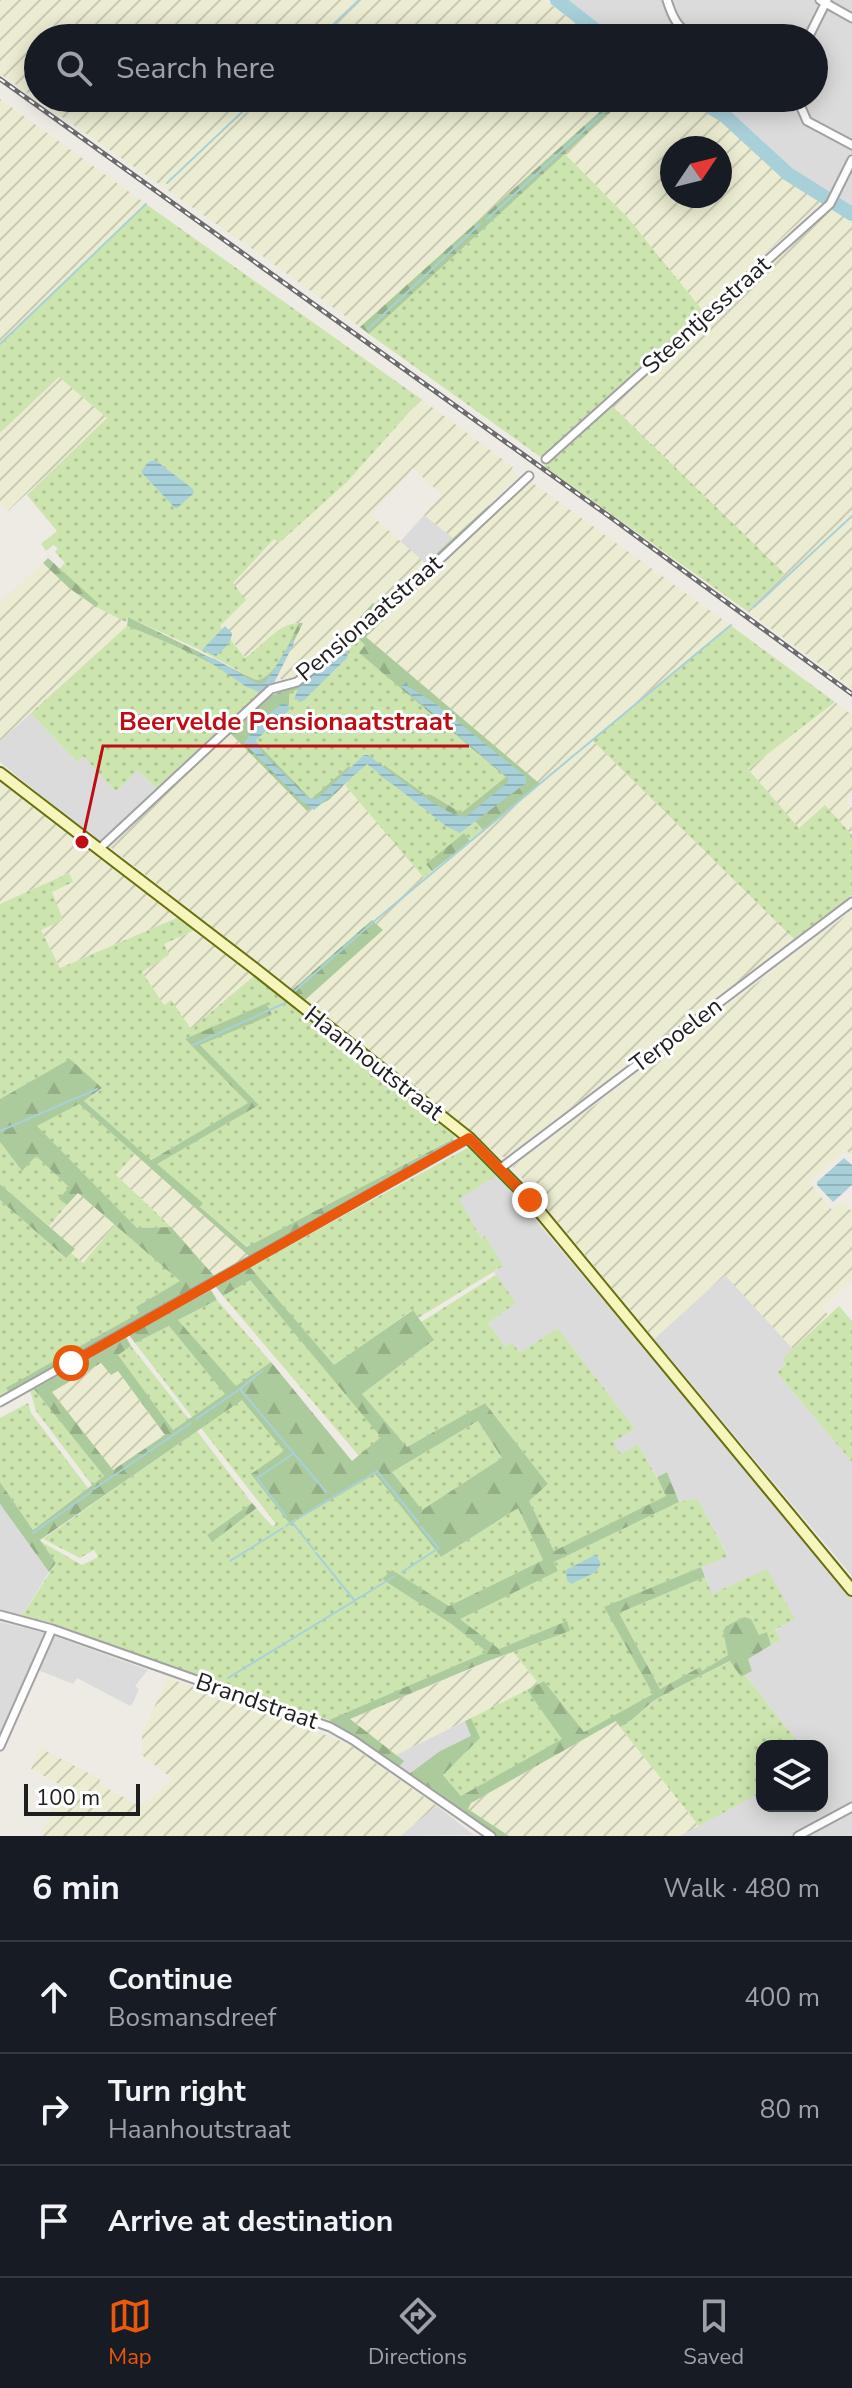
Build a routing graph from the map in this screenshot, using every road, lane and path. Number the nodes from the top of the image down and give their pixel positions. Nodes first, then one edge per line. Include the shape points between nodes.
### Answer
1 (667, 0) edge
2 (824, 1) edge
3 (852, 18) edge
4 (676, 24) edge
5 (814, 24) edge
6 (803, 112) edge
7 (852, 145) edge
8 (852, 160) edge
9 (546, 459) dead end
10 (529, 476) dead end
11 (0, 773) edge
12 (99, 849) junction
13 (852, 902) edge
14 (469, 1138) junction
15 (501, 1168) junction
16 (0, 1402) edge
17 (852, 1590) edge
18 (0, 1615) edge
19 (52, 1629) junction
20 (0, 1746) edge
21 (852, 1807) edge
22 (491, 1836) edge
23 (798, 1836) edge

1 - 4 street
2 - 3 street
2 - 5 street
6 - 7 street via 807,121
8 - 9 street, Steentjesstraat via 832,200
10 - 12 street, Pensionaatstraat via 393,603 297,682 271,689
11 - 12 street, Haanhoutstraat
12 - 14 street, Haanhoutstraat
13 - 15 street, Terpoelen
14 - 15 street, Haanhoutstraat
14 - 16 street
15 - 17 street, Haanhoutstraat
18 - 19 street, Brandstraat
19 - 20 street
19 - 22 street, Brandstraat via 330,1727
21 - 23 street

